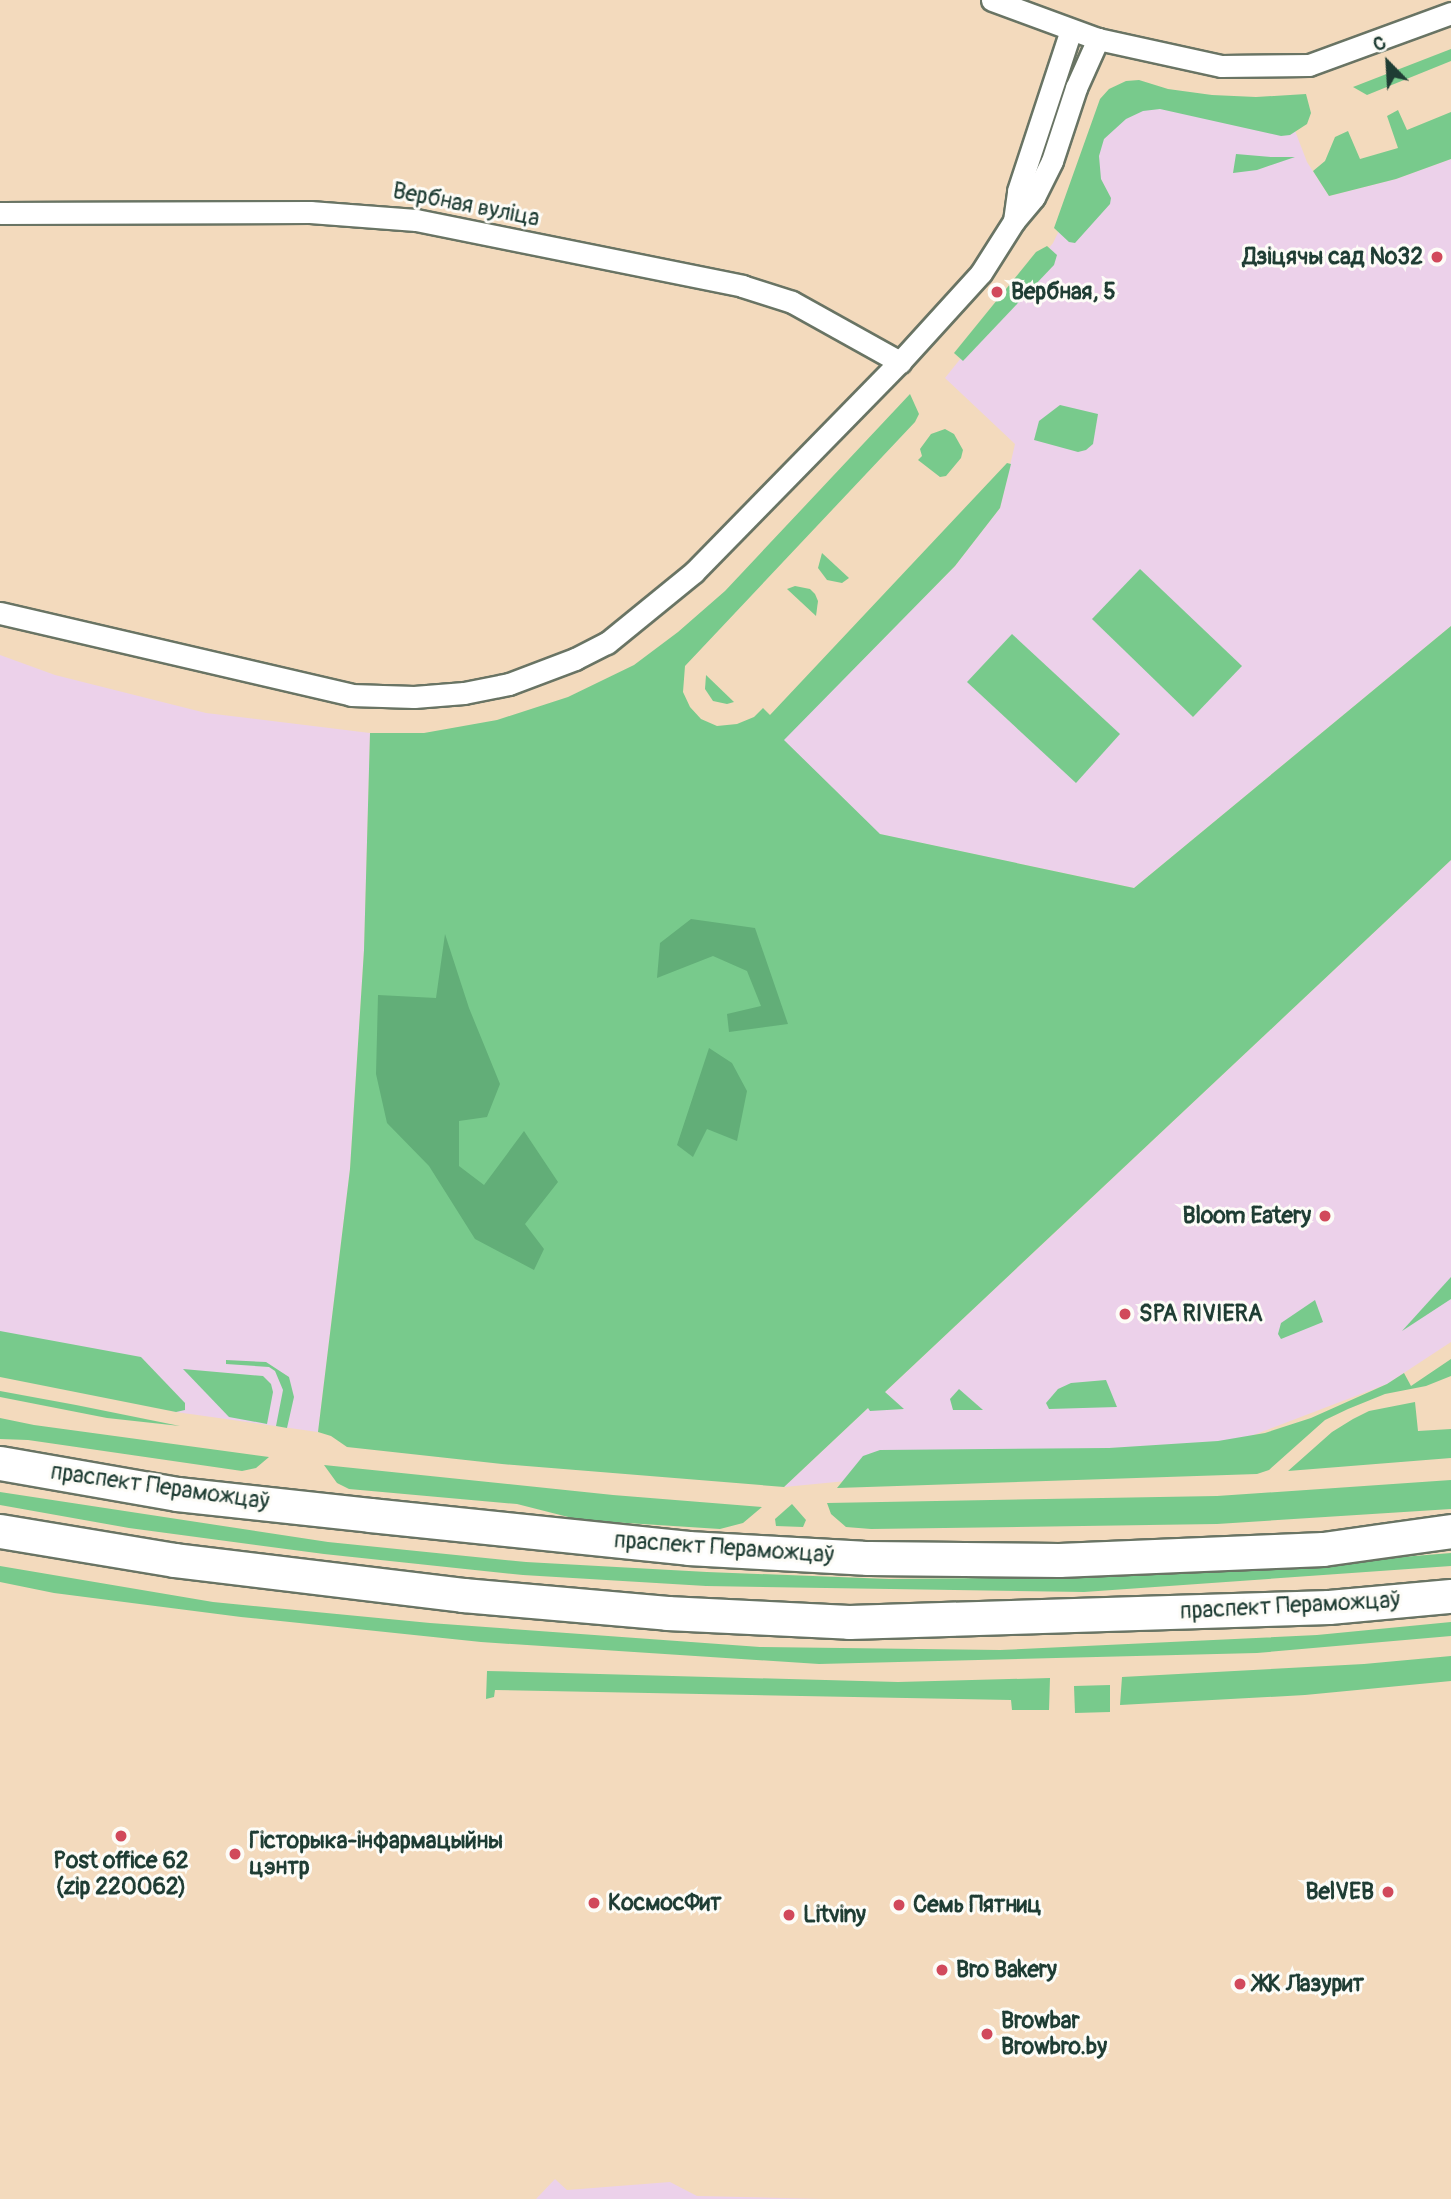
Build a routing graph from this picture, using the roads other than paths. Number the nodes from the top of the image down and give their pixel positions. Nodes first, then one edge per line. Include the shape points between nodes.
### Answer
1 (992, 0) edge
2 (1451, 13) edge
3 (1071, 30) junction
4 (1098, 39) junction
5 (0, 213) edge
6 (1014, 221) junction
7 (900, 362) junction
8 (0, 613) edge
9 (0, 1463) edge
10 (0, 1531) edge
11 (1451, 1531) edge
12 (1451, 1596) edge

1 - 3 street
2 - 4 street via 1309,65 1221,66
3 - 4 street
3 - 6 street via 1018,191
4 - 6 street via 1052,161 1034,197
5 - 7 street, Вербная вуліца via 310,212 416,220 742,286 802,307
6 - 7 street via 981,273
7 - 8 street via 694,572 646,613 586,654 509,684 414,697 351,695
9 - 11 main road, праспект Пераможцаў via 177,1494 676,1547 869,1558 1059,1560 1323,1549
10 - 12 main road, праспект Пераможцаў via 175,1560 463,1595 667,1613 849,1622 1329,1607

